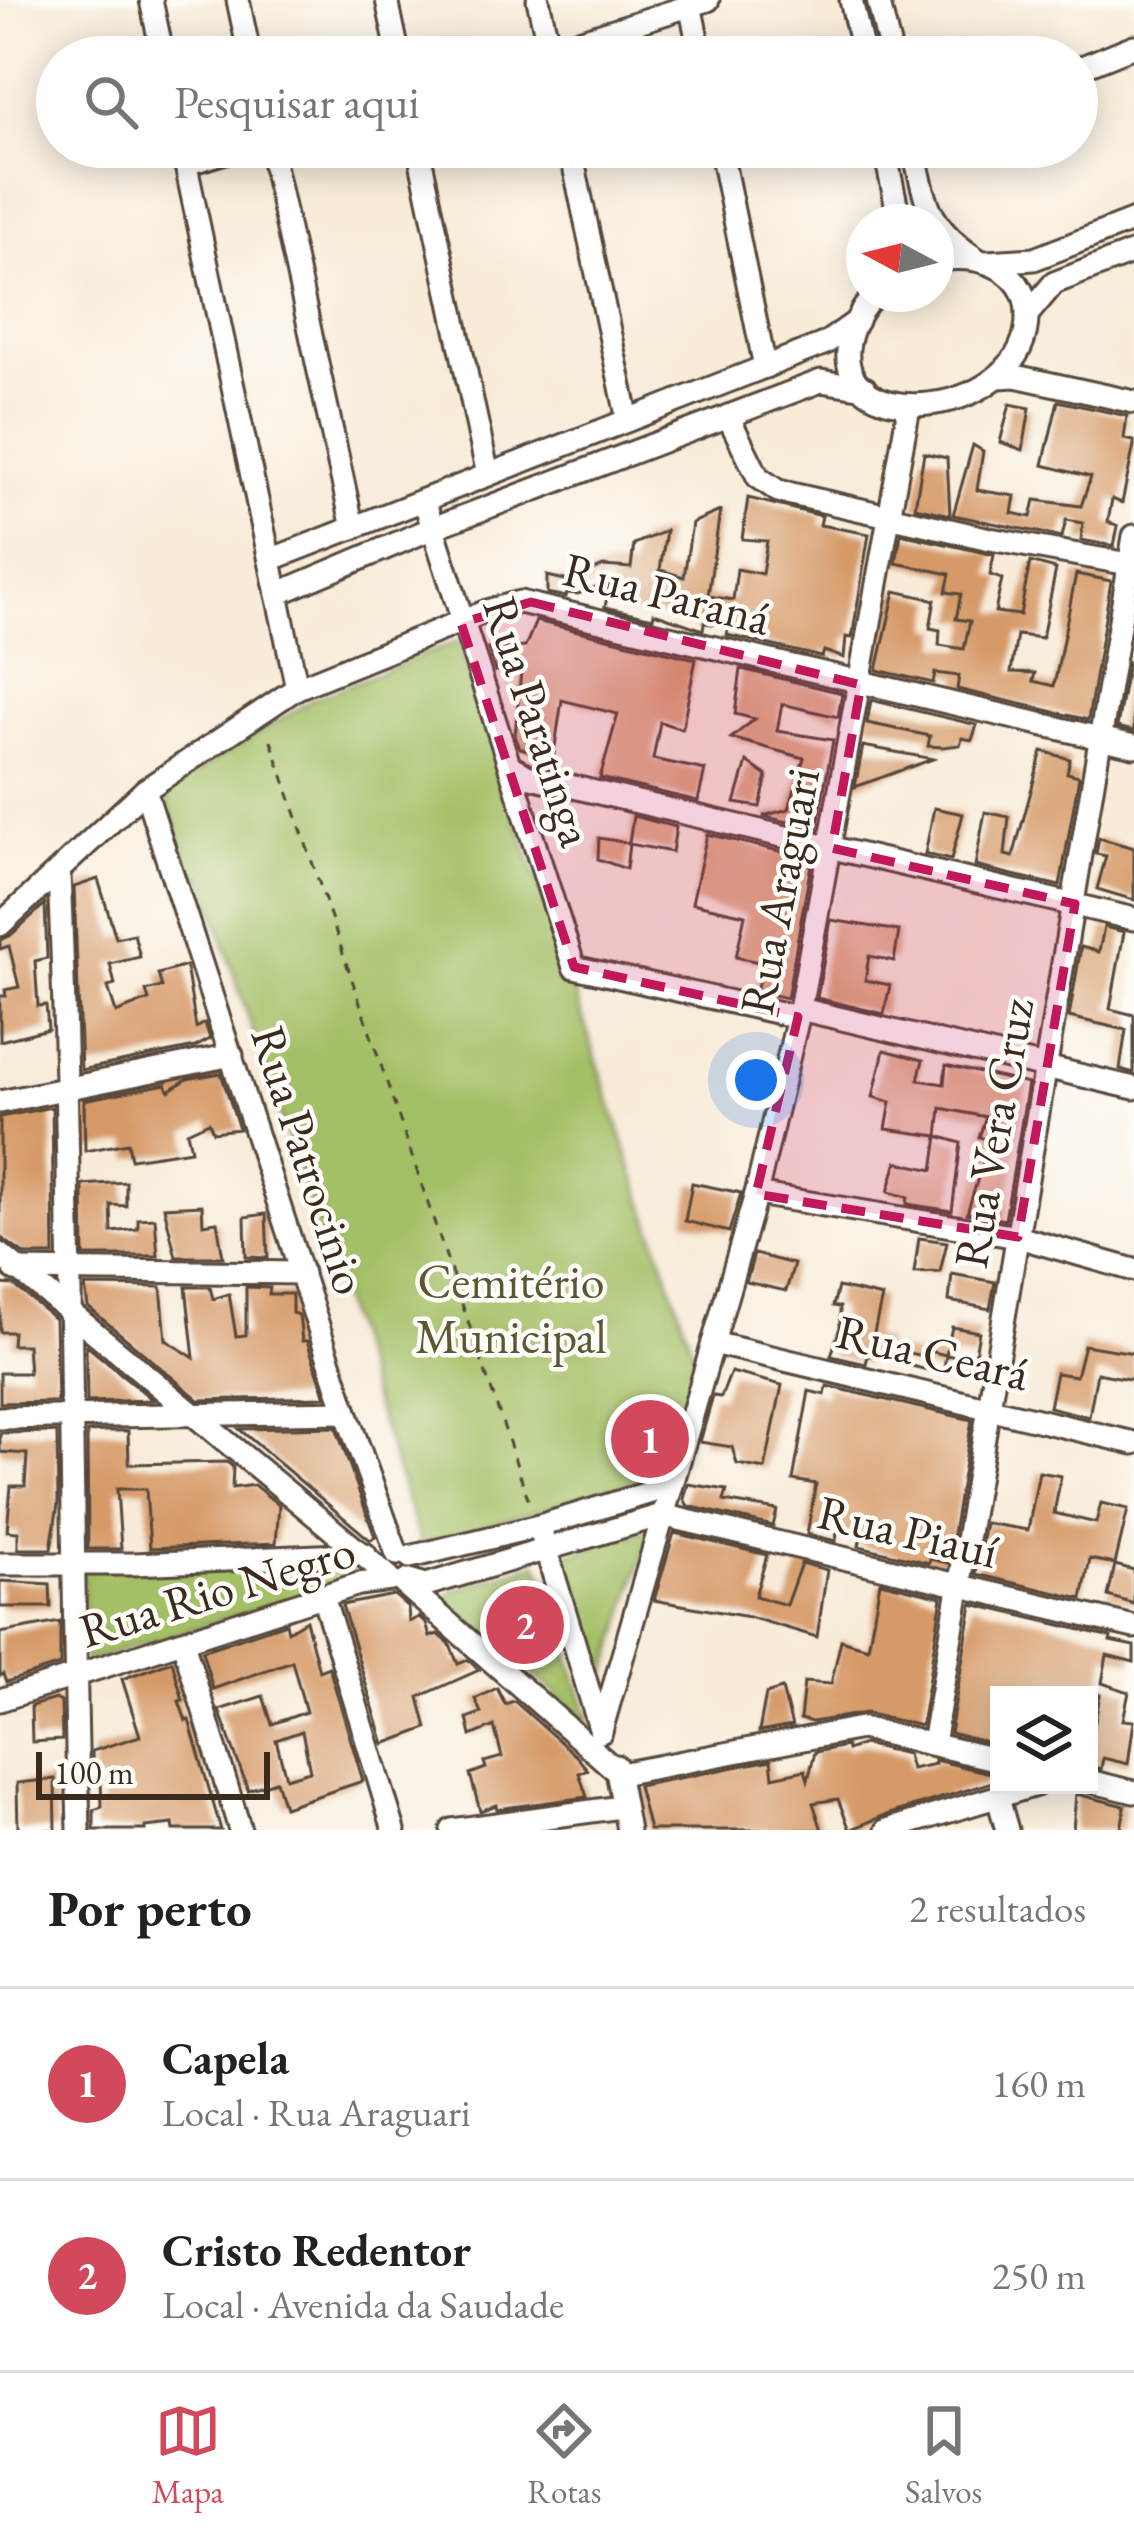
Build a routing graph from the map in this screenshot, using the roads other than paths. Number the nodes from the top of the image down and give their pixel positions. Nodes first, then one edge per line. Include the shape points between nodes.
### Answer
1 (151, 0) edge
2 (238, 0) edge
3 (387, 0) edge
4 (538, 0) edge
5 (851, 0) edge
6 (878, 0) edge
7 (696, 2) edge
8 (159, 36) edge
9 (246, 36) edge
10 (395, 36) edge
11 (541, 36) edge
12 (597, 36) edge
13 (699, 36) edge
14 (859, 36) edge
15 (887, 36) edge
16 (1134, 46) edge
17 (1098, 61) edge
18 (187, 168) edge
19 (275, 168) edge
20 (422, 168) edge
21 (574, 168) edge
22 (724, 168) edge
23 (888, 168) edge
24 (918, 168) edge
25 (896, 204) edge
26 (1128, 223) edge
27 (1134, 253) edge
28 (980, 260) junction
29 (954, 261) edge
30 (863, 312) edge
31 (1027, 315) junction
32 (857, 321) junction
33 (765, 367) junction
34 (999, 377) junction
35 (865, 388) junction
36 (1134, 403) edge
37 (909, 407) junction
38 (728, 416) junction
39 (628, 421) junction
40 (488, 476) junction
41 (424, 500) junction
42 (890, 517) junction
43 (353, 528) junction
44 (433, 528) junction
45 (1134, 536) edge
46 (270, 560) junction
47 (1132, 565) edge
48 (277, 593) junction
49 (460, 622) junction
50 (861, 685) junction
51 (297, 688) junction
52 (1101, 737) junction
53 (1134, 746) edge
54 (512, 767) junction
55 (146, 790) junction
56 (832, 848) junction
57 (58, 874) junction
58 (1075, 904) junction
59 (1134, 919) edge
60 (0, 925) edge
61 (799, 1013) junction
62 (232, 1054) junction
63 (1047, 1067) junction
64 (68, 1087) junction
65 (1134, 1088) edge
66 (0, 1102) edge
67 (755, 1194) junction
68 (1018, 1237) junction
69 (0, 1254) edge
70 (10, 1270) edge
71 (1134, 1270) edge
72 (70, 1271) junction
73 (302, 1273) junction
74 (72, 1316) junction
75 (713, 1343) junction
76 (989, 1408) junction
77 (346, 1412) junction
78 (197, 1416) junction
79 (72, 1417) junction
80 (0, 1418) edge
81 (1134, 1443) edge
82 (668, 1487) junction
83 (662, 1515) junction
84 (539, 1526) junction
85 (547, 1548) junction
86 (360, 1554) junction
87 (0, 1564) edge
88 (71, 1565) junction
89 (399, 1569) junction
90 (960, 1586) junction
91 (323, 1596) junction
92 (1134, 1627) edge
93 (183, 1642) junction
94 (74, 1678) junction
95 (0, 1700) edge
96 (601, 1731) junction
97 (932, 1744) junction
98 (990, 1758) edge
99 (620, 1774) junction
100 (1098, 1783) edge
101 (1134, 1792) edge
102 (1010, 1794) edge
103 (998, 1798) junction
104 (621, 1807) junction
105 (79, 1830) edge
106 (239, 1830) edge
107 (394, 1830) edge
108 (452, 1830) edge
109 (628, 1830) edge
110 (886, 1830) edge
111 (1007, 1830) edge

1 - 8 street
2 - 9 street
3 - 10 street
4 - 11 street
5 - 14 street
6 - 15 street
7 - 12 street
7 - 13 street
16 - 17 street
18 - 46 street
19 - 43 street
20 - 40 street
21 - 39 street
22 - 33 street
23 - 25 street
24 - 28 street via 947,240
26 - 27 street
26 - 28 street via 1034,259
27 - 31 street via 1054,283
28 - 29 street
28 - 31 street via 1017,280
30 - 32 street
31 - 34 street via 1018,354
32 - 33 street
32 - 35 street via 848,359
33 - 39 street
34 - 36 street
34 - 37 street via 950,400
35 - 37 street
35 - 38 street via 821,381
37 - 42 street, Rua Araguari
38 - 42 street via 758,477 778,491
38 - 44 street
39 - 40 street
40 - 41 street
41 - 43 street
41 - 44 street, Rua Paratinga
42 - 47 street
42 - 50 street, Rua Araguari
43 - 46 street
44 - 48 street
44 - 49 street, Rua Paratinga
45 - 47 street, Rua Vera Cruz
46 - 48 street
47 - 52 street, Rua Vera Cruz
48 - 51 street
49 - 50 street, Rua Paraná via 531,602
49 - 51 street, Rua Paraná
49 - 54 street, Rua Paratinga
50 - 52 street, Rua Paraná
50 - 56 street, Rua Araguari
51 - 55 street, Rua Paraná
52 - 53 street, Rua Paraná
52 - 58 street, Rua Vera Cruz
54 - 56 street
54 - 61 street, Rua Paratinga via 574,968
55 - 57 street, Rua Paraná
55 - 62 street, Rua Patrocinio
56 - 58 street
56 - 61 street, Rua Araguari
57 - 60 street, Rua Paraná
57 - 64 street
58 - 59 street
58 - 63 street, Rua Vera Cruz
61 - 63 street
61 - 67 street, Rua Araguari
62 - 64 street
62 - 73 street, Rua Patrocinio
63 - 65 street
63 - 68 street, Rua Vera Cruz
64 - 66 street
64 - 72 street
67 - 68 street
67 - 75 street, Rua Araguari
68 - 71 street
68 - 76 street, Rua Vera Cruz
69 - 70 street
70 - 72 street
70 - 74 street
72 - 73 street
72 - 74 street
73 - 77 street, Rua Patrocinio
74 - 78 street
74 - 79 street
75 - 76 street, Rua Ceará
75 - 82 street, Rua Araguari
76 - 81 street, Rua Ceará
76 - 90 street, Rua Vera Cruz
77 - 78 street
77 - 89 street, Rua Patrocinio
78 - 79 street
78 - 86 street
79 - 80 street
79 - 88 street
82 - 83 street, Rua Araguari
82 - 84 street, Rua Rio Negro
83 - 85 street, Rua Rio Negro
83 - 90 street, Rua Piauí
83 - 96 street, Rua Araguari
84 - 85 street
84 - 89 street, Rua Rio Negro
85 - 89 street, Rua Rio Negro via 426,1585
85 - 96 street
86 - 88 street
86 - 89 street
87 - 88 street
88 - 94 street
89 - 91 street, Rua Rio Negro
89 - 99 street
90 - 92 street, Rua Piauí
90 - 97 street, Rua Vera Cruz
91 - 93 street, Rua Rio Negro
91 - 107 street
93 - 94 street, Rua Rio Negro
93 - 106 street
94 - 95 street, Rua Rio Negro
94 - 105 street
96 - 99 street
97 - 98 street
97 - 99 street via 861,1728
99 - 104 street
100 - 101 street
102 - 103 street
103 - 110 street
103 - 111 street
104 - 108 street
104 - 109 street

